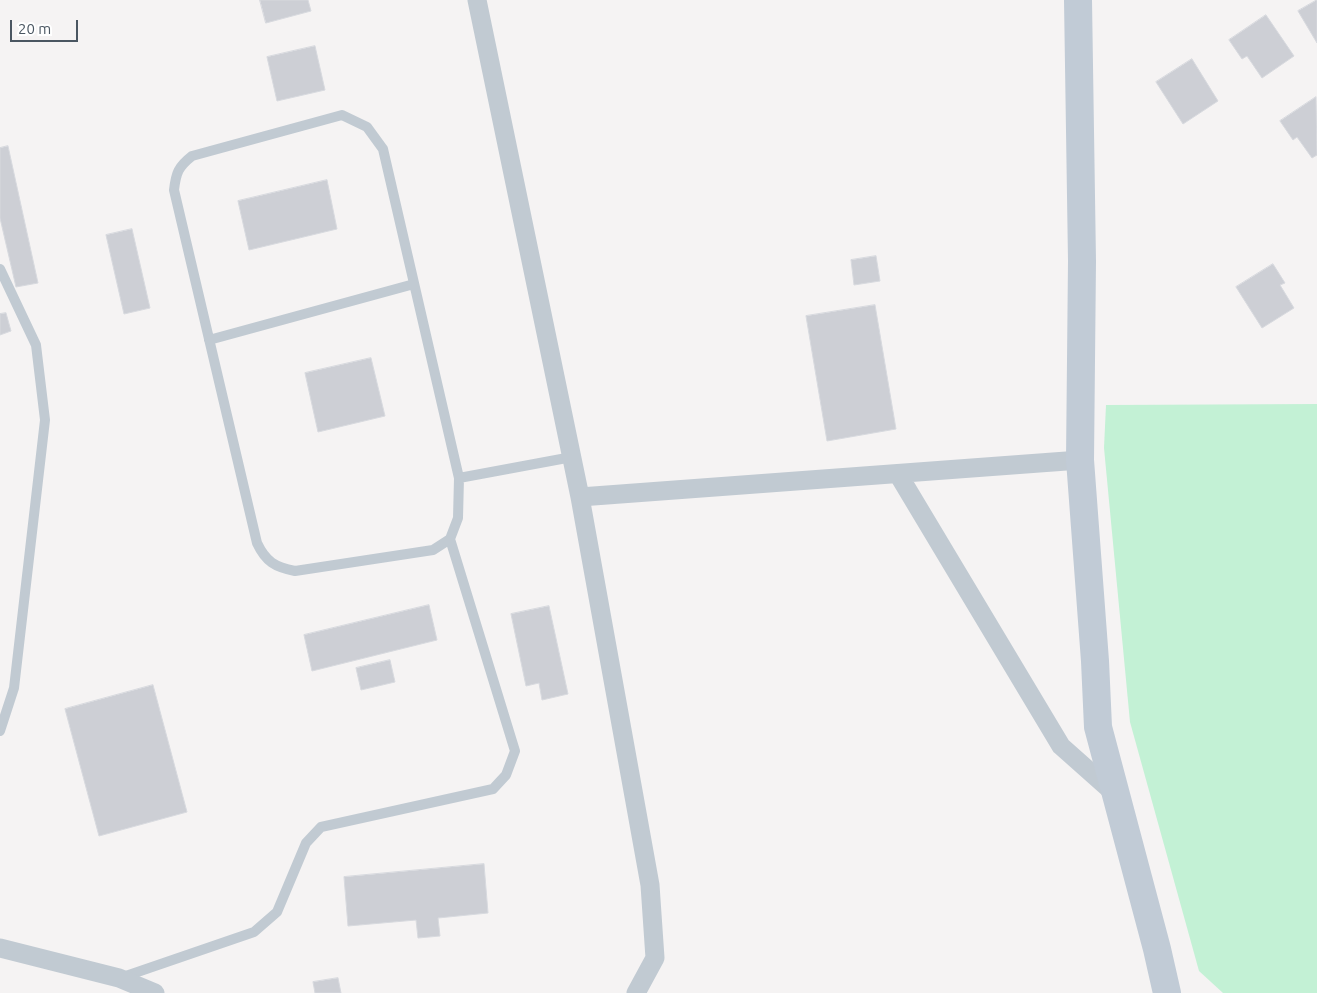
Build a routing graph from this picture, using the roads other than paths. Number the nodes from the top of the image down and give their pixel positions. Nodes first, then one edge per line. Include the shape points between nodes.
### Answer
1 (478, 0) edge
2 (1078, 0) edge
3 (0, 270) edge
4 (414, 284) junction
5 (210, 340) junction
6 (572, 457) junction
7 (1080, 460) junction
8 (898, 474) junction
9 (458, 478) junction
10 (580, 497) junction
11 (450, 539) junction
12 (0, 731) edge
13 (1115, 794) junction
14 (0, 948) edge
15 (119, 978) junction
16 (155, 993) edge
17 (636, 993) edge
18 (1167, 993) edge

1 - 6 street
2 - 7 street via 1082,261
3 - 12 lane via 36,345 45,420 14,688
4 - 5 lane
4 - 5 lane via 383,149 367,127 342,116 192,156 176,175 174,190
4 - 9 lane
5 - 11 lane via 257,543 270,562 278,568 295,571 433,550
6 - 9 lane
6 - 10 street
7 - 8 street
7 - 13 street via 1098,727
8 - 10 street
8 - 13 street via 1061,746
9 - 11 lane via 458,518
10 - 17 street via 650,885 655,958
11 - 15 lane via 515,751 506,774 493,788 321,827 306,843 277,912 254,932
13 - 18 street
14 - 15 street
15 - 16 street

